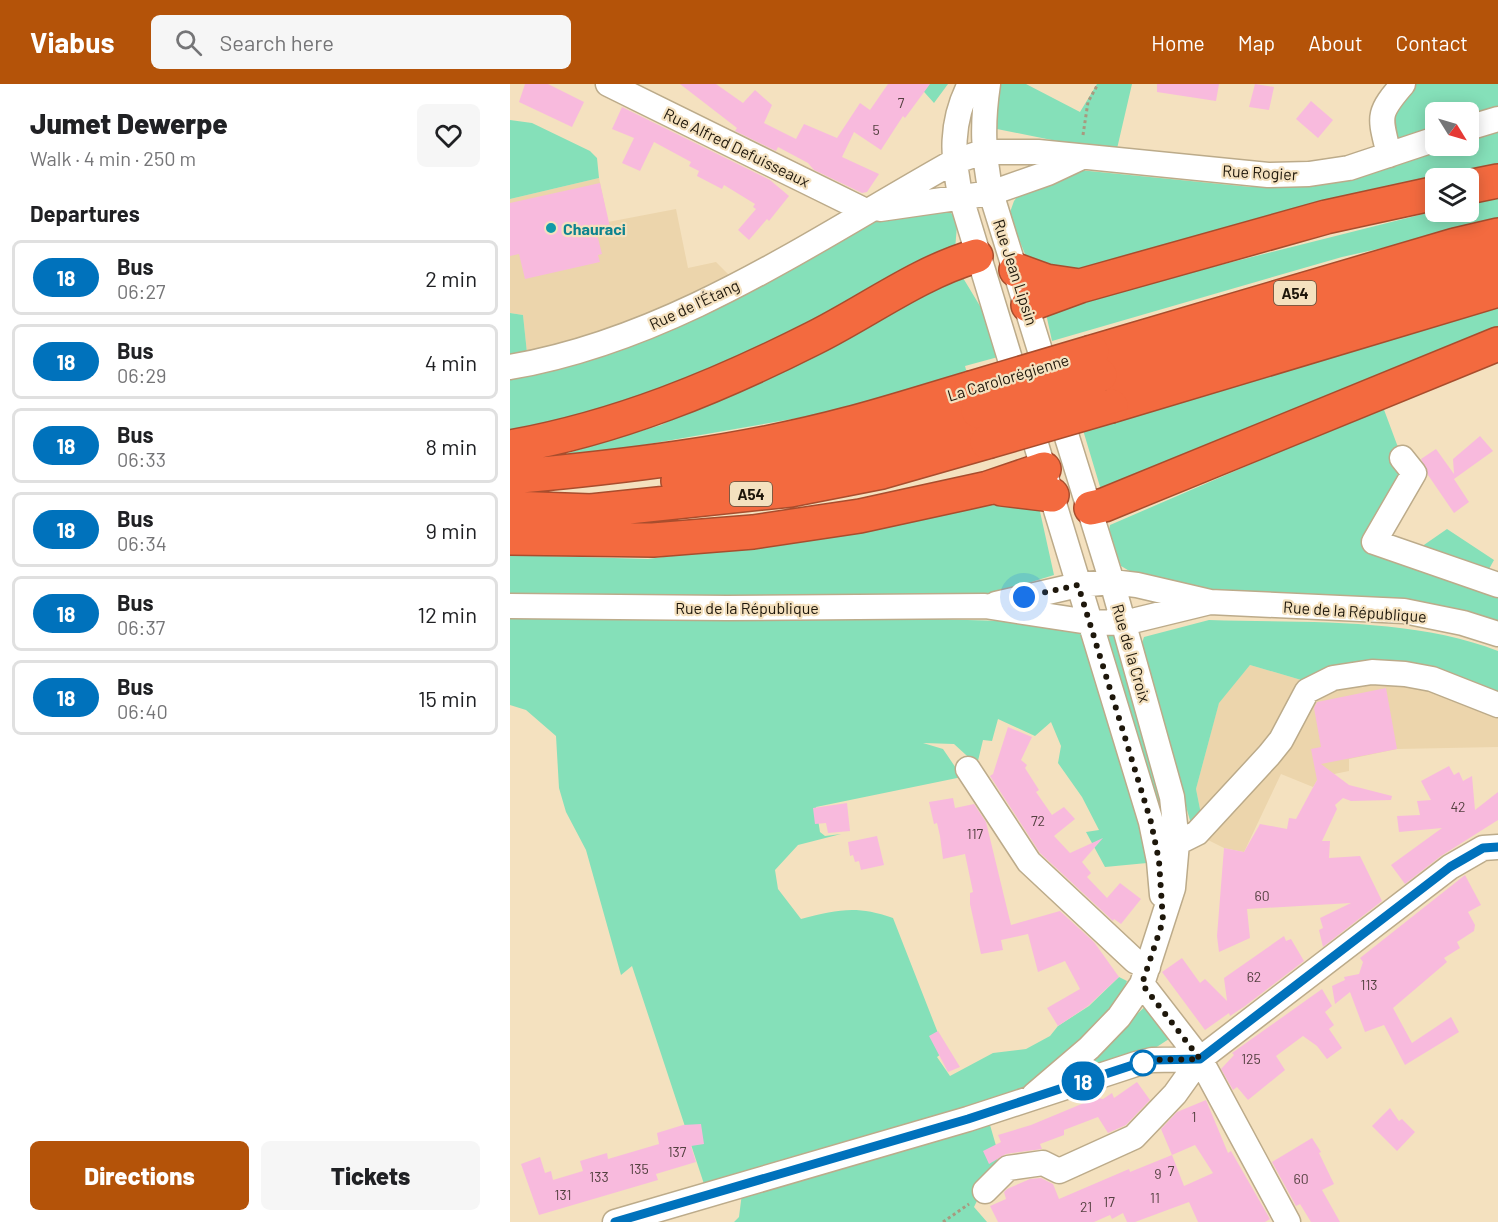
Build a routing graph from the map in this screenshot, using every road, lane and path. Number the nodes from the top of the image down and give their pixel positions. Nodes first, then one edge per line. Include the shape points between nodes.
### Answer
1 (608, 84) edge
2 (970, 84) edge
3 (988, 84) edge
4 (1098, 84) edge
5 (1403, 84) edge
6 (1498, 119) edge
7 (1479, 125) edge
8 (1425, 143) edge
9 (983, 152) junction
10 (1389, 155) junction
11 (1080, 158) junction
12 (953, 162) junction
13 (1498, 181) edge
14 (1479, 185) edge
15 (991, 193) junction
16 (1425, 195) edge
17 (961, 198) junction
18 (866, 211) junction
19 (1498, 235) edge
20 (976, 256) junction
21 (1498, 262) edge
22 (1016, 270) junction
23 (1080, 286) junction
24 (1498, 290) edge
25 (1028, 305) junction
26 (1498, 344) edge
27 (1009, 354) junction
28 (1096, 363) junction
29 (510, 368) edge
30 (1053, 390) joint
31 (975, 399) junction
32 (1021, 400) joint
33 (1071, 444) junction
34 (510, 447) edge
35 (1402, 458) dead end
36 (510, 477) edge
37 (1048, 482) junction
38 (510, 502) edge
39 (510, 508) edge
40 (1091, 508) junction
41 (510, 538) edge
42 (1112, 582) junction
43 (1078, 585) junction
44 (1498, 585) edge
45 (1210, 602) junction
46 (510, 606) edge
47 (985, 606) junction
48 (1089, 622) junction
49 (1124, 623) junction
50 (1498, 634) edge
51 (1498, 705) edge
52 (968, 769) dead end
53 (1177, 843) junction
54 (1493, 843) edge
55 (1163, 921) junction
56 (1145, 975) junction
57 (1200, 1059) junction
58 (1034, 1095) junction
59 (986, 1191) joint
60 (615, 1222) edge
61 (943, 1222) edge
62 (1288, 1222) edge

1 - 18 street, Rue Alfred Defuisseaux
2 - 12 street, Rue Jean Lipsin via 954,127
3 - 9 street, Rue Jean Lipsin
4 - 11 path via 1088,102
5 - 10 street via 1382,114
6 - 7 street
8 - 10 street, Rue Rogier
9 - 11 street, Rue Rogier via 1038,152
9 - 12 street, Rue de l'Étang
9 - 15 street, Rue Jean Lipsin
10 - 11 street, Rue Rogier via 1349,168 1268,175
11 - 15 street
12 - 17 street, Rue Jean Lipsin
12 - 18 street, Rue de l'Étang
13 - 14 highway
15 - 17 street, Rue de l'Étang
15 - 22 street, Rue Jean Lipsin
16 - 23 highway via 1326,217
17 - 18 street, Rue de l'Étang
17 - 20 street, Rue Jean Lipsin
18 - 29 street, Rue de l'Étang via 716,297 619,338
19 - 28 highway, La Carolorégienne / A54 via 1455,245
20 - 22 street
20 - 27 street, Rue Jean Lipsin
20 - 34 highway via 926,275 816,338 714,387 632,417
21 - 28 highway, La Carolorégienne / A54
22 - 23 highway
22 - 25 street, Rue Jean Lipsin
23 - 25 highway
24 - 39 highway, A54, bridge via 882,472 790,490 591,511
25 - 27 street via 1014,325
25 - 30 street, Rue Jean Lipsin
26 - 40 highway
27 - 32 street, Rue Jean Lipsin
28 - 31 highway, La Carolorégienne / A54, bridge
30 - 33 street, Rue de la Croix
31 - 36 highway, La Carolorégienne / A54 via 711,452
31 - 38 highway, La Carolorégienne / A54 via 818,456 714,476
32 - 37 street, Rue de la Croix
33 - 37 street
33 - 40 street, Rue de la Croix
35 - 44 street via 1414,473 1374,542
37 - 40 street
37 - 41 highway via 988,488 860,516 753,532 652,540
37 - 43 street, Rue de la Croix
40 - 42 street, Rue de la Croix
42 - 43 street, Rue de la République
42 - 45 street, Rue de la République
42 - 49 street, Rue de la Croix
43 - 47 street, Rue de la République
43 - 48 street, Rue de la Croix
45 - 49 street, Rue de la République
45 - 50 street, Rue de la République via 1404,611
46 - 47 street, Rue de la République
47 - 48 street, Rue de la République
48 - 49 street, Rue de la République
48 - 55 street, Rue de la Croix via 1151,822 1159,861
49 - 53 street, Rue de la Croix via 1172,797
51 - 53 street via 1432,680 1404,674 1372,672 1333,678 1307,691 1269,755 1197,833
52 - 56 street via 1029,862 1135,961
53 - 55 street, Rue de la Croix via 1173,888
54 - 57 street via 1450,867
55 - 56 street, Rue de la Croix
56 - 57 street
56 - 58 street, Rue de la Croix via 1119,1017
57 - 58 street, Rue de la Croix via 1152,1060
57 - 59 street via 1175,1094 1134,1137 1059,1171 1043,1163 1008,1168
57 - 62 street
58 - 60 street, Rue de la Croix via 956,1122
59 - 61 path

